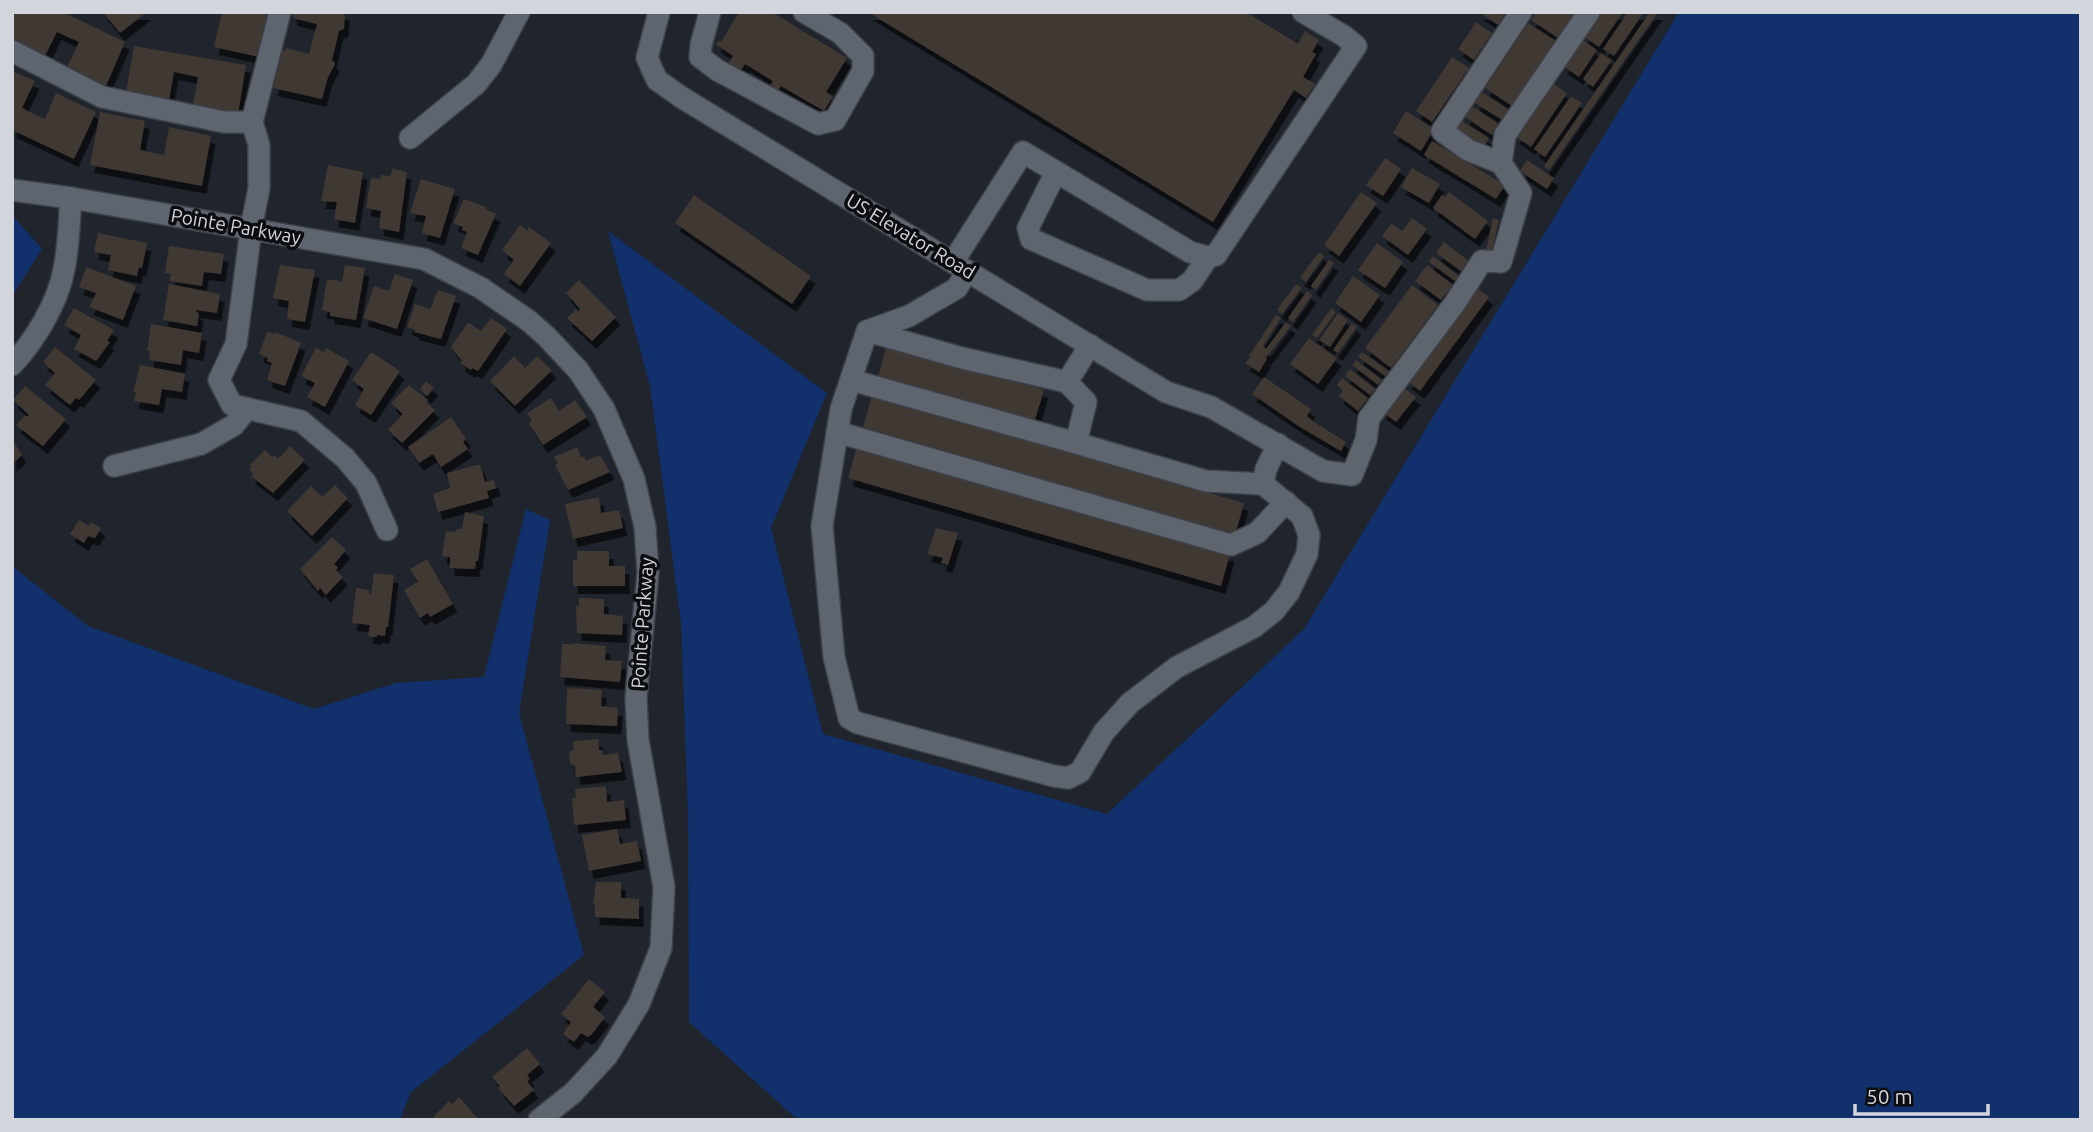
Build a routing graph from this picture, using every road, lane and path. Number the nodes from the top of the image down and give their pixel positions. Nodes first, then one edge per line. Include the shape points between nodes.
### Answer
1 (280, 12) edge
2 (519, 12) edge
3 (659, 12) edge
4 (710, 12) edge
5 (804, 12) edge
6 (1303, 12) edge
7 (1521, 12) edge
8 (1589, 12) edge
9 (12, 51) edge
10 (253, 122) junction
11 (410, 138) dead end
12 (1501, 163) junction
13 (1056, 172) junction
14 (12, 190) edge
15 (71, 198) junction
16 (251, 229) junction
17 (1208, 257) junction
18 (960, 266) junction
19 (867, 331) junction
20 (1090, 345) junction
21 (12, 365) edge
22 (851, 380) junction
23 (1067, 382) junction
24 (247, 409) junction
25 (837, 432) junction
26 (1076, 443) junction
27 (1278, 444) junction
28 (114, 466) dead end
29 (1263, 484) junction
30 (1286, 502) junction
31 (387, 530) dead end
32 (539, 1120) edge

1 - 10 street
2 - 11 street via 476,84
3 - 18 street, US Elevator Road via 647,58 657,80
4 - 5 street via 700,57 818,124 835,120 863,71 863,56 840,33
6 - 17 street via 1356,46 1216,255
7 - 12 street via 1442,131 1468,150
8 - 12 street via 1505,135
9 - 10 street via 102,97 224,122
10 - 16 street via 259,145 259,188
12 - 27 street, US Elevator Road via 1521,193 1501,262 1482,261 1369,418 1352,475 1323,471
13 - 17 street via 1190,252
13 - 17 street via 1028,228 1031,240 1147,290 1178,290 1192,281
13 - 18 street via 1023,152
14 - 15 street, Pointe Parkway
15 - 16 street, Pointe Parkway
15 - 21 street via 64,270 45,317
16 - 24 street via 236,344 219,380 232,405
16 - 32 street, Pointe Parkway via 424,259 492,295 541,331 578,369 604,409 634,479 648,550 636,698 638,740 664,887 661,948 639,1004 607,1056 573,1093
18 - 19 street via 957,288 909,316
18 - 20 street, US Elevator Road
19 - 22 street
19 - 23 street
20 - 23 street
20 - 27 street, US Elevator Road via 1166,391 1211,407
22 - 25 street
22 - 26 street
23 - 26 street via 1086,402
24 - 28 street via 234,425 201,444
24 - 31 street via 301,421 345,458 366,483
25 - 30 street via 1231,545 1256,533
25 - 30 street via 822,526 834,657 849,718 1054,776 1068,778 1080,772 1104,732 1130,703 1177,667 1255,627 1274,611 1307,554 1309,535 1302,516
26 - 29 street via 1206,481
27 - 29 street
29 - 30 street

